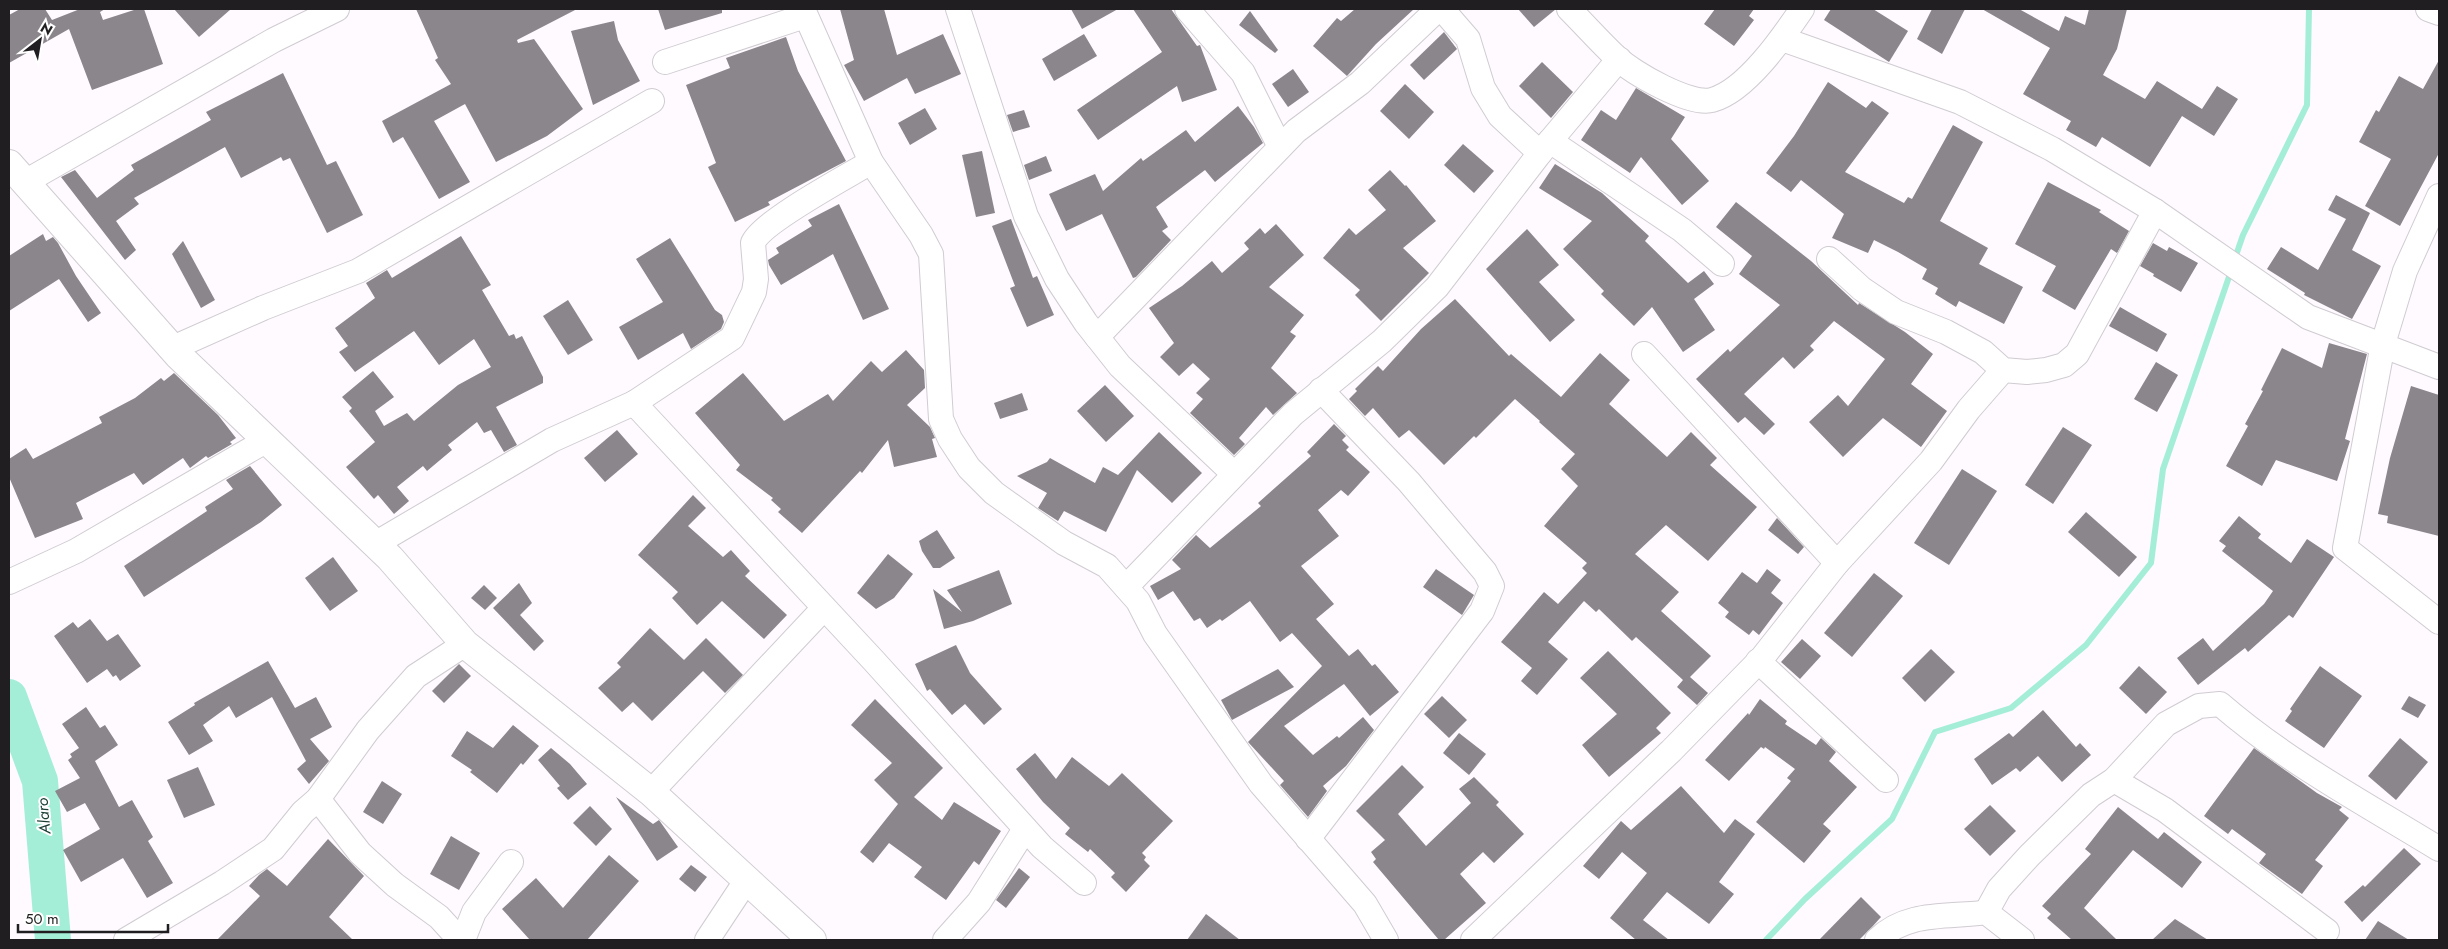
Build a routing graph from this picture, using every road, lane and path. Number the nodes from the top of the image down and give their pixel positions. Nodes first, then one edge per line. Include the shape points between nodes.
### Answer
1 (337, 9) edge
2 (958, 9) edge
3 (1187, 9) edge
4 (1440, 9) edge
5 (1569, 9) edge
6 (1802, 9) edge
7 (2428, 9) edge
8 (804, 12) edge
9 (2439, 13) edge
10 (1782, 40) junction
11 (1619, 59) junction
12 (666, 62) dead end
13 (652, 102) dead end
14 (1545, 147) junction
15 (1280, 148) junction
16 (871, 162) junction
17 (17, 173) edge
18 (2439, 196) edge
19 (2155, 211) junction
20 (1829, 259) dead end
21 (1722, 264) dead end
22 (1097, 337) junction
23 (2383, 344) junction
24 (173, 348) junction
25 (1644, 354) dead end
26 (2439, 367) edge
27 (2003, 370) junction
28 (1322, 390) junction
29 (634, 402) junction
30 (267, 440) junction
31 (1233, 473) junction
32 (375, 544) junction
33 (1837, 563) junction
34 (9, 582) edge
35 (1126, 587) junction
36 (824, 608) junction
37 (2439, 622) edge
38 (465, 644) junction
39 (1758, 662) junction
40 (1886, 780) dead end
41 (2114, 780) junction
42 (651, 792) junction
43 (318, 799) junction
44 (1025, 828) junction
45 (1308, 839) junction
46 (2439, 849) edge
47 (511, 862) dead end
48 (746, 881) junction
49 (1084, 883) dead end
50 (1989, 912) junction
51 (2327, 931) dead end
52 (126, 940) edge
53 (460, 940) edge
54 (463, 940) edge
55 (707, 940) edge
56 (812, 940) edge
57 (945, 940) edge
58 (1386, 940) edge
59 (1473, 940) edge
60 (1877, 940) edge
61 (2022, 940) edge

1 - 17 street
2 - 22 street via 1026,216 1057,279
3 - 15 street via 1243,73
4 - 14 street via 1468,39 1483,88 1500,116
4 - 15 street via 1360,83 1296,131
5 - 11 street
6 - 10 street
7 - 9 street
8 - 12 street
8 - 16 street
10 - 11 street via 1745,80 1712,100 1700,101 1675,94
10 - 19 street via 1960,102 2052,149
11 - 14 street
13 - 24 street via 358,271
14 - 21 street via 1682,230
14 - 28 street via 1438,288 1382,341
15 - 22 street
16 - 29 street via 778,219 755,238 754,292 732,338
16 - 35 street via 921,235 930,254 941,419 950,439 969,468 994,493 1064,543 1108,566
17 - 24 street
18 - 23 street via 2405,271
19 - 23 street via 2308,317
19 - 27 street via 2077,354 2064,365 2046,370
20 - 27 street via 1862,289 1896,312 1946,332 1983,352
22 - 31 street via 1120,366
23 - 26 street
23 - 37 street via 2345,548
24 - 30 street
25 - 33 street
27 - 33 street via 1931,461
28 - 31 street
28 - 45 street via 1409,482 1486,572 1492,586 1482,611
29 - 32 street via 552,440
29 - 36 street
30 - 32 street
30 - 34 street via 76,551
31 - 35 street
32 - 38 street
33 - 39 street
35 - 45 street via 1138,601 1155,634 1261,784
36 - 42 street
36 - 44 street
38 - 42 street
38 - 43 street via 416,676 368,730
39 - 40 street
39 - 59 street via 1671,751
41 - 46 street via 2166,724 2199,706 2220,704 2267,742 2333,786
41 - 50 street via 2091,795 2030,856 1999,889
41 - 51 street via 2165,810
42 - 48 street
43 - 52 street via 272,849
43 - 53 street via 360,853 395,885 439,917
44 - 49 street
44 - 57 street via 978,902
45 - 58 street via 1365,904
47 - 54 street via 474,912
48 - 55 street
48 - 56 street
50 - 60 street via 1909,920
50 - 61 street

